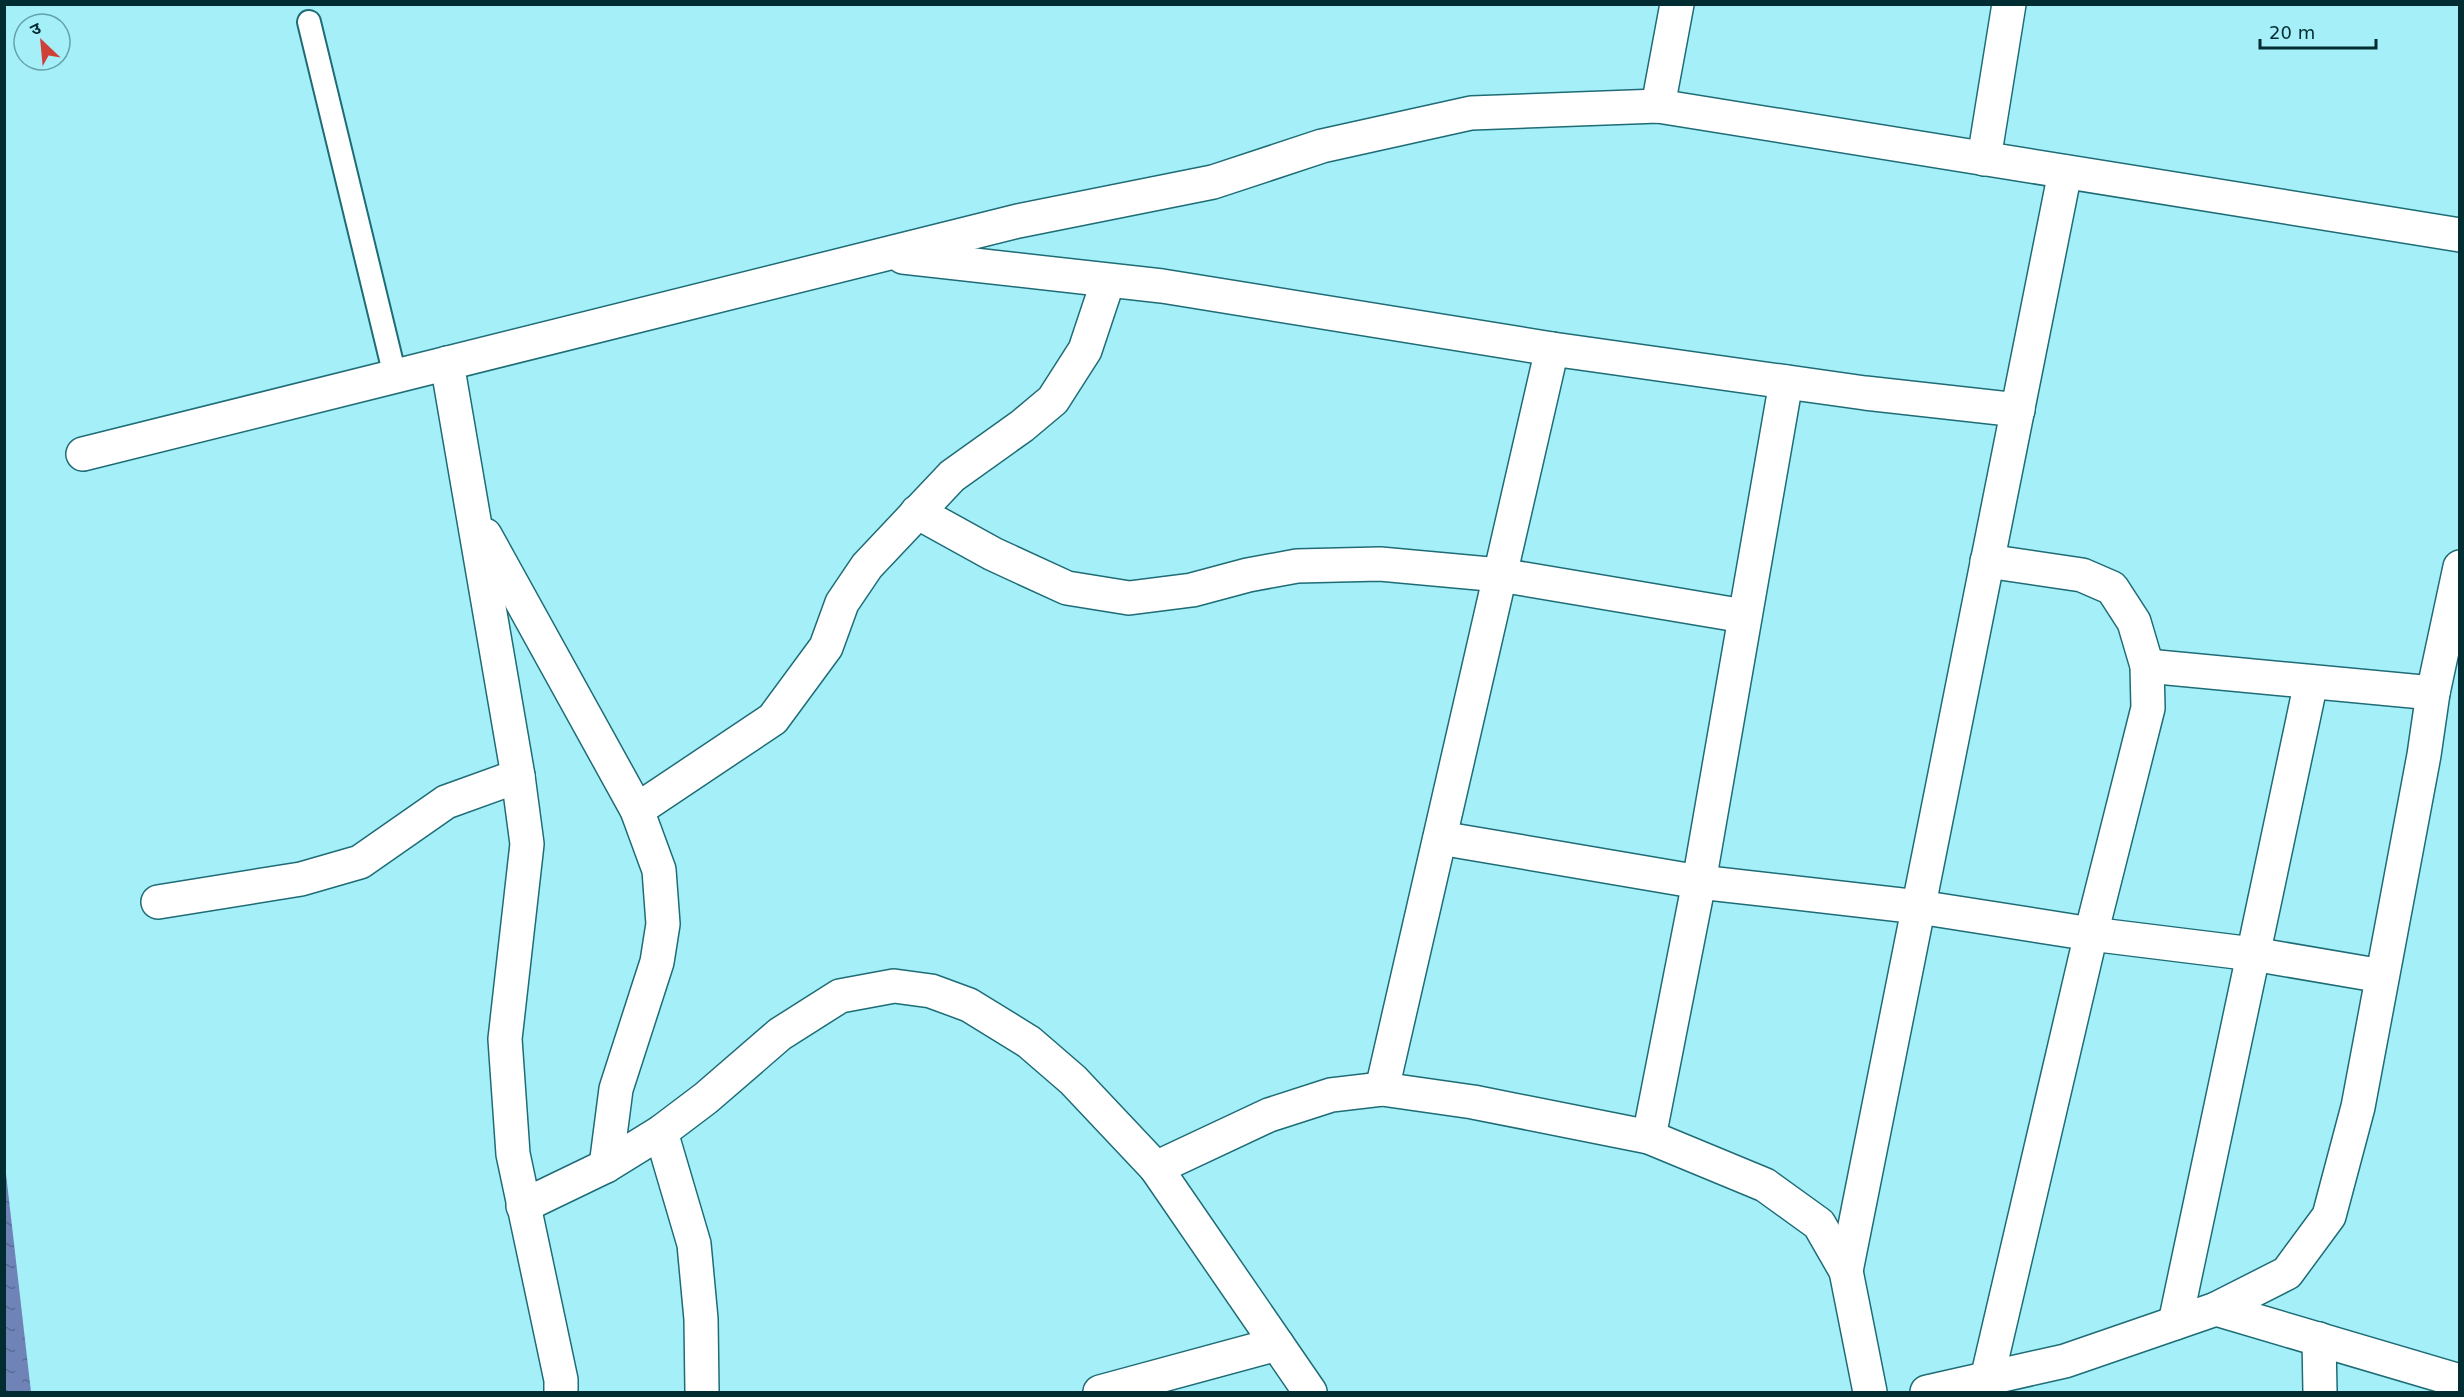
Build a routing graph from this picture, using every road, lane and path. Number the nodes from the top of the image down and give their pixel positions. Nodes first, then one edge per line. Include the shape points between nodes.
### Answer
1 (1677, 4) edge
2 (2009, 4) edge
3 (309, 22) dead end
4 (1658, 106) junction
5 (1984, 159) junction
6 (2065, 172) junction
7 (2460, 235) edge
8 (884, 255) junction
9 (1108, 281) junction
10 (1552, 349) junction
11 (447, 363) junction
12 (395, 376) junction
13 (1786, 382) junction
14 (2018, 410) junction
15 (83, 454) dead end
16 (917, 512) junction
17 (473, 513) junction
18 (1988, 561) junction
19 (2460, 567) edge
20 (1500, 575) junction
21 (1744, 616) junction
22 (2146, 666) junction
23 (2311, 682) junction
24 (2433, 693) junction
25 (518, 776) junction
26 (638, 810) junction
27 (1440, 838) junction
28 (1699, 882) junction
29 (158, 902) dead end
30 (1918, 907) junction
31 (2091, 934) junction
32 (2253, 954) junction
33 (2382, 976) junction
34 (1382, 1089) junction
35 (661, 1132) junction
36 (1649, 1137) junction
37 (606, 1166) junction
38 (1156, 1168) junction
39 (523, 1206) junction
40 (1846, 1271) junction
41 (2216, 1309) junction
42 (2175, 1323) junction
43 (2319, 1339) junction
44 (1277, 1344) junction
45 (1987, 1379) junction
46 (2460, 1381) edge
47 (561, 1392) edge
48 (702, 1392) edge
49 (1100, 1392) edge
50 (1310, 1392) edge
51 (1870, 1392) edge
52 (1927, 1392) edge
53 (2320, 1392) edge

1 - 4 street
2 - 5 street
3 - 12 lane
4 - 5 street
4 - 8 street via 1471,113 1322,146 1213,182 1018,221
5 - 6 street
6 - 7 street
6 - 14 street
8 - 9 street
8 - 11 street
9 - 10 street via 1162,286
9 - 16 street via 1085,350 1053,400 952,476
10 - 13 street
10 - 20 street
11 - 12 street
11 - 17 street
12 - 15 street
13 - 14 street
13 - 21 street
14 - 18 street
16 - 20 street via 993,554 1067,588 1129,598 1192,590 1297,566 1380,564
16 - 26 street via 867,566 842,603 826,647 773,719
17 - 25 street
17 - 26 street
18 - 22 street via 2082,575 2112,588 2134,622
18 - 30 street
19 - 24 street
20 - 21 street
20 - 27 street
21 - 28 street
22 - 23 street
22 - 31 street via 2148,708
23 - 24 street
23 - 32 street
24 - 33 street
25 - 29 street via 446,802 360,862 301,879
25 - 39 street via 527,844 505,1039 513,1154
26 - 37 street via 659,870 663,924 657,962 616,1089
27 - 28 street
27 - 34 street
28 - 30 street
28 - 36 street
30 - 31 street
30 - 40 street
31 - 32 street
31 - 45 street
32 - 33 street
32 - 42 street
33 - 41 street via 2358,1107 2329,1216 2287,1273
34 - 36 street via 1473,1102
34 - 38 street via 1331,1095 1269,1115
35 - 37 street
35 - 38 street via 780,1034 840,996 894,986 931,991 969,1005 1029,1042 1073,1080
35 - 48 street via 694,1244
36 - 40 street via 1765,1185 1819,1224
37 - 39 street
38 - 44 street
39 - 47 street
40 - 51 street
41 - 42 street
41 - 43 street
42 - 45 street via 2065,1361
43 - 46 street
43 - 53 street
44 - 49 street
44 - 50 street
45 - 52 street

